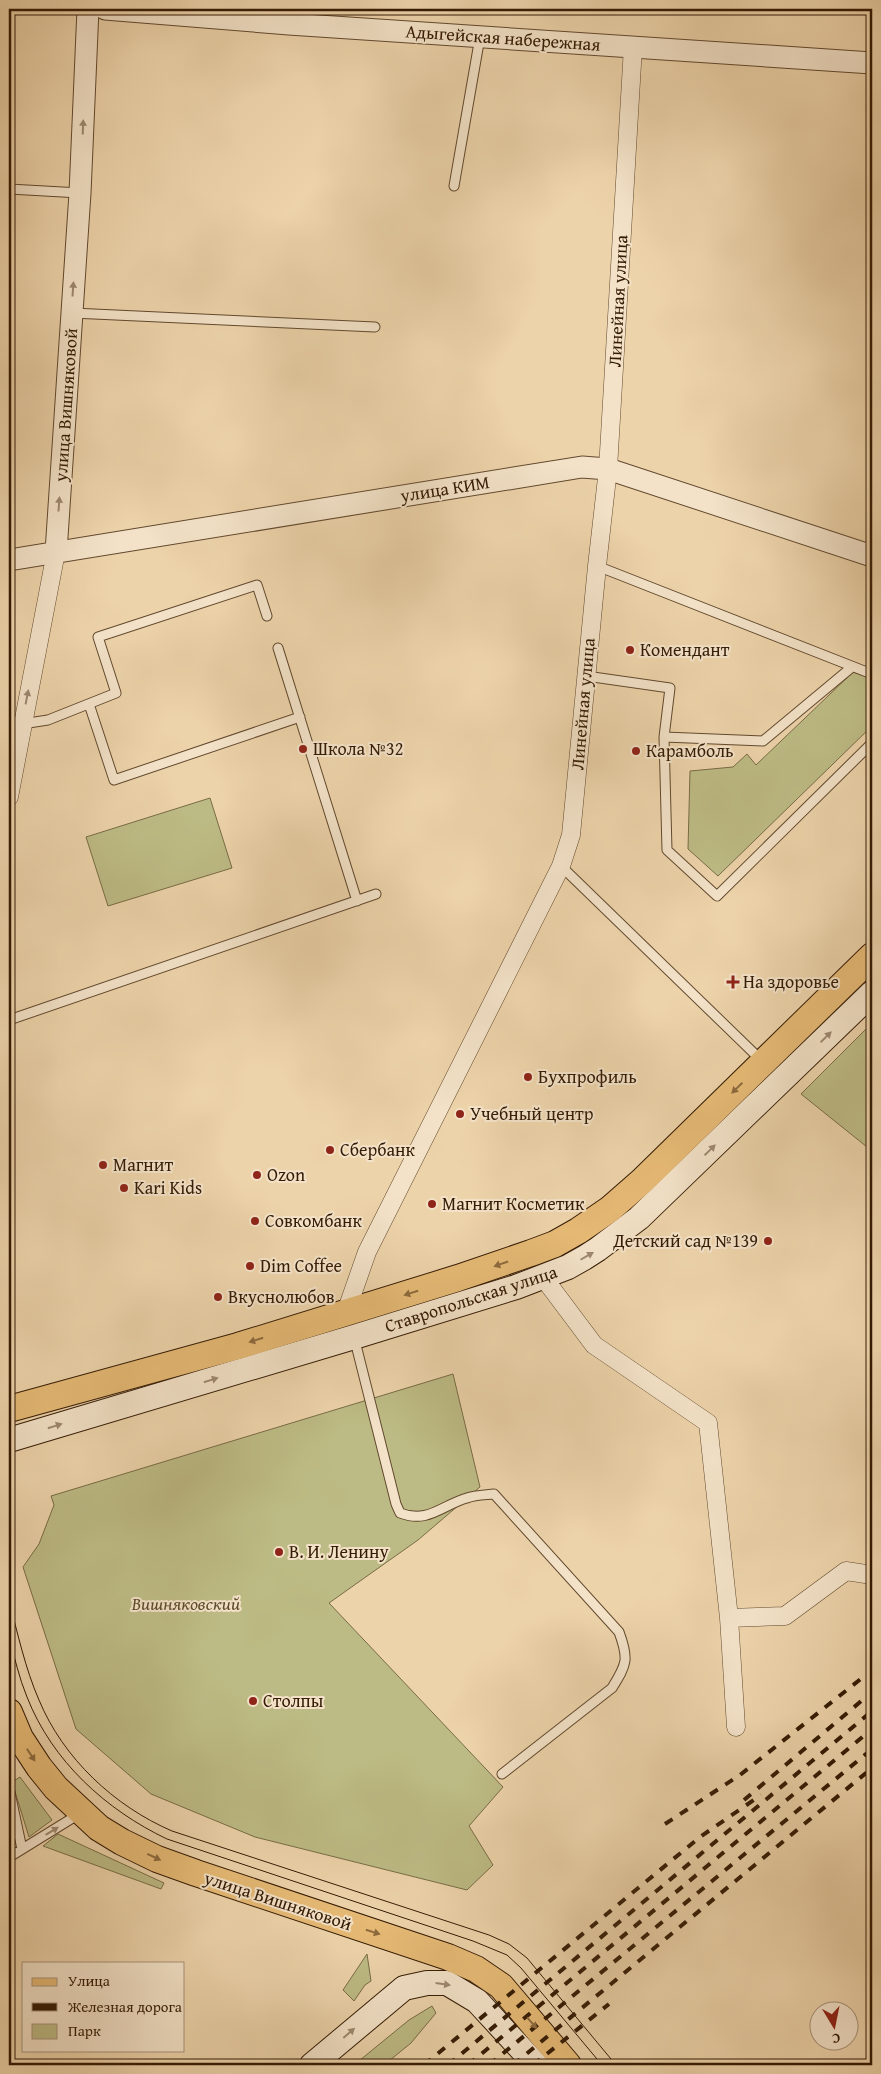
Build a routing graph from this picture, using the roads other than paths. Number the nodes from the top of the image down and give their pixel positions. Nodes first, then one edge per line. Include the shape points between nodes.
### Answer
1 (88, 9) edge
2 (105, 9) edge
3 (290, 16) edge
4 (480, 37) junction
5 (633, 47) junction
6 (872, 63) edge
7 (454, 186) dead end
8 (9, 189) edge
9 (80, 193) junction
10 (72, 313) junction
11 (375, 327) dead end
12 (608, 469) junction
13 (56, 552) junction
14 (872, 556) edge
15 (9, 560) edge
16 (597, 566) junction
17 (267, 616) dead end
18 (278, 648) dead end
19 (852, 667) junction
20 (872, 674) edge
21 (586, 676) junction
22 (89, 704) junction
23 (300, 717) junction
24 (22, 724) junction
25 (664, 737) junction
26 (872, 744) edge
27 (9, 790) edge
28 (561, 866) junction
29 (376, 894) dead end
30 (357, 901) junction
31 (872, 956) edge
32 (872, 993) edge
33 (9, 1020) edge
34 (764, 1062) junction
35 (537, 1265) junction
36 (346, 1312) junction
37 (354, 1338) junction
38 (149, 1371) junction
39 (9, 1409) edge
40 (9, 1425) edge
41 (9, 1440) edge
42 (872, 1575) edge
43 (729, 1618) junction
44 (9, 1712) edge
45 (736, 1727) dead end
46 (502, 1774) dead end
47 (9, 1788) edge
48 (82, 1812) junction
49 (22, 1848) junction
50 (11, 1856) dead end
51 (312, 2065) edge
52 (536, 2065) edge
53 (568, 2065) edge

9 -> 1 street, улица Вишняковой
2 - 3 street, Адыгейская набережная
3 - 4 street, Адыгейская набережная
4 - 5 street, Адыгейская набережная
4 - 7 lane
5 - 6 street, Адыгейская набережная
5 - 12 street, Линейная улица
8 - 9 lane
10 -> 9 street, улица Вишняковой
10 - 11 lane
13 -> 10 street, улица Вишняковой
12 - 13 street, улица КИМ via 582,467
12 - 14 street, улица КИМ
12 - 16 street, Линейная улица
13 - 15 street, улица КИМ
24 -> 13 street, улица Вишняковой
16 - 19 lane
16 - 21 street, Линейная улица
17 - 22 lane via 257,585 98,638 116,693
18 - 23 lane
19 - 20 lane
19 - 25 lane via 763,741
21 - 25 lane via 670,688
21 - 28 street, Линейная улица via 571,835
22 - 23 lane via 114,780
22 - 24 lane via 48,720
23 - 30 lane
24 - 27 street, улица Вишняковой
25 - 26 lane via 667,850 717,896
28 - 34 lane
28 - 36 street, Линейная улица via 367,1252
29 - 30 lane
30 - 33 lane
31 - 34 main road, Ставропольская улица
35 -> 32 main road, Ставропольская улица via 568,1266 598,1249 639,1218
34 -> 35 main road, Ставропольская улица via 642,1181 610,1209 555,1244
35 -> 36 main road, Ставропольская улица
35 - 37 main road, Ставропольская улица via 516,1287
35 - 43 street via 563,1306 594,1345 708,1423
36 -> 38 main road, Ставропольская улица
41 -> 37 main road, Ставропольская улица
37 - 46 lane via 400,1513 411,1518 428,1515 467,1498 494,1494 619,1632 626,1652 623,1671 612,1688
38 - 39 main road, Ставропольская улица
38 - 40 main road, Ставропольская улица
42 - 43 street via 846,1571 785,1616
43 - 45 street
44 -> 48 main road, улица Вишняковой via 20,1738 39,1767
47 - 49 lane
49 -> 48 lane
48 -> 53 main road, улица Вишняковой via 99,1828 157,1859 476,1969 501,1986
49 - 50 lane
51 -> 52 main road via 404,1988 427,1983 447,1983 477,2001

